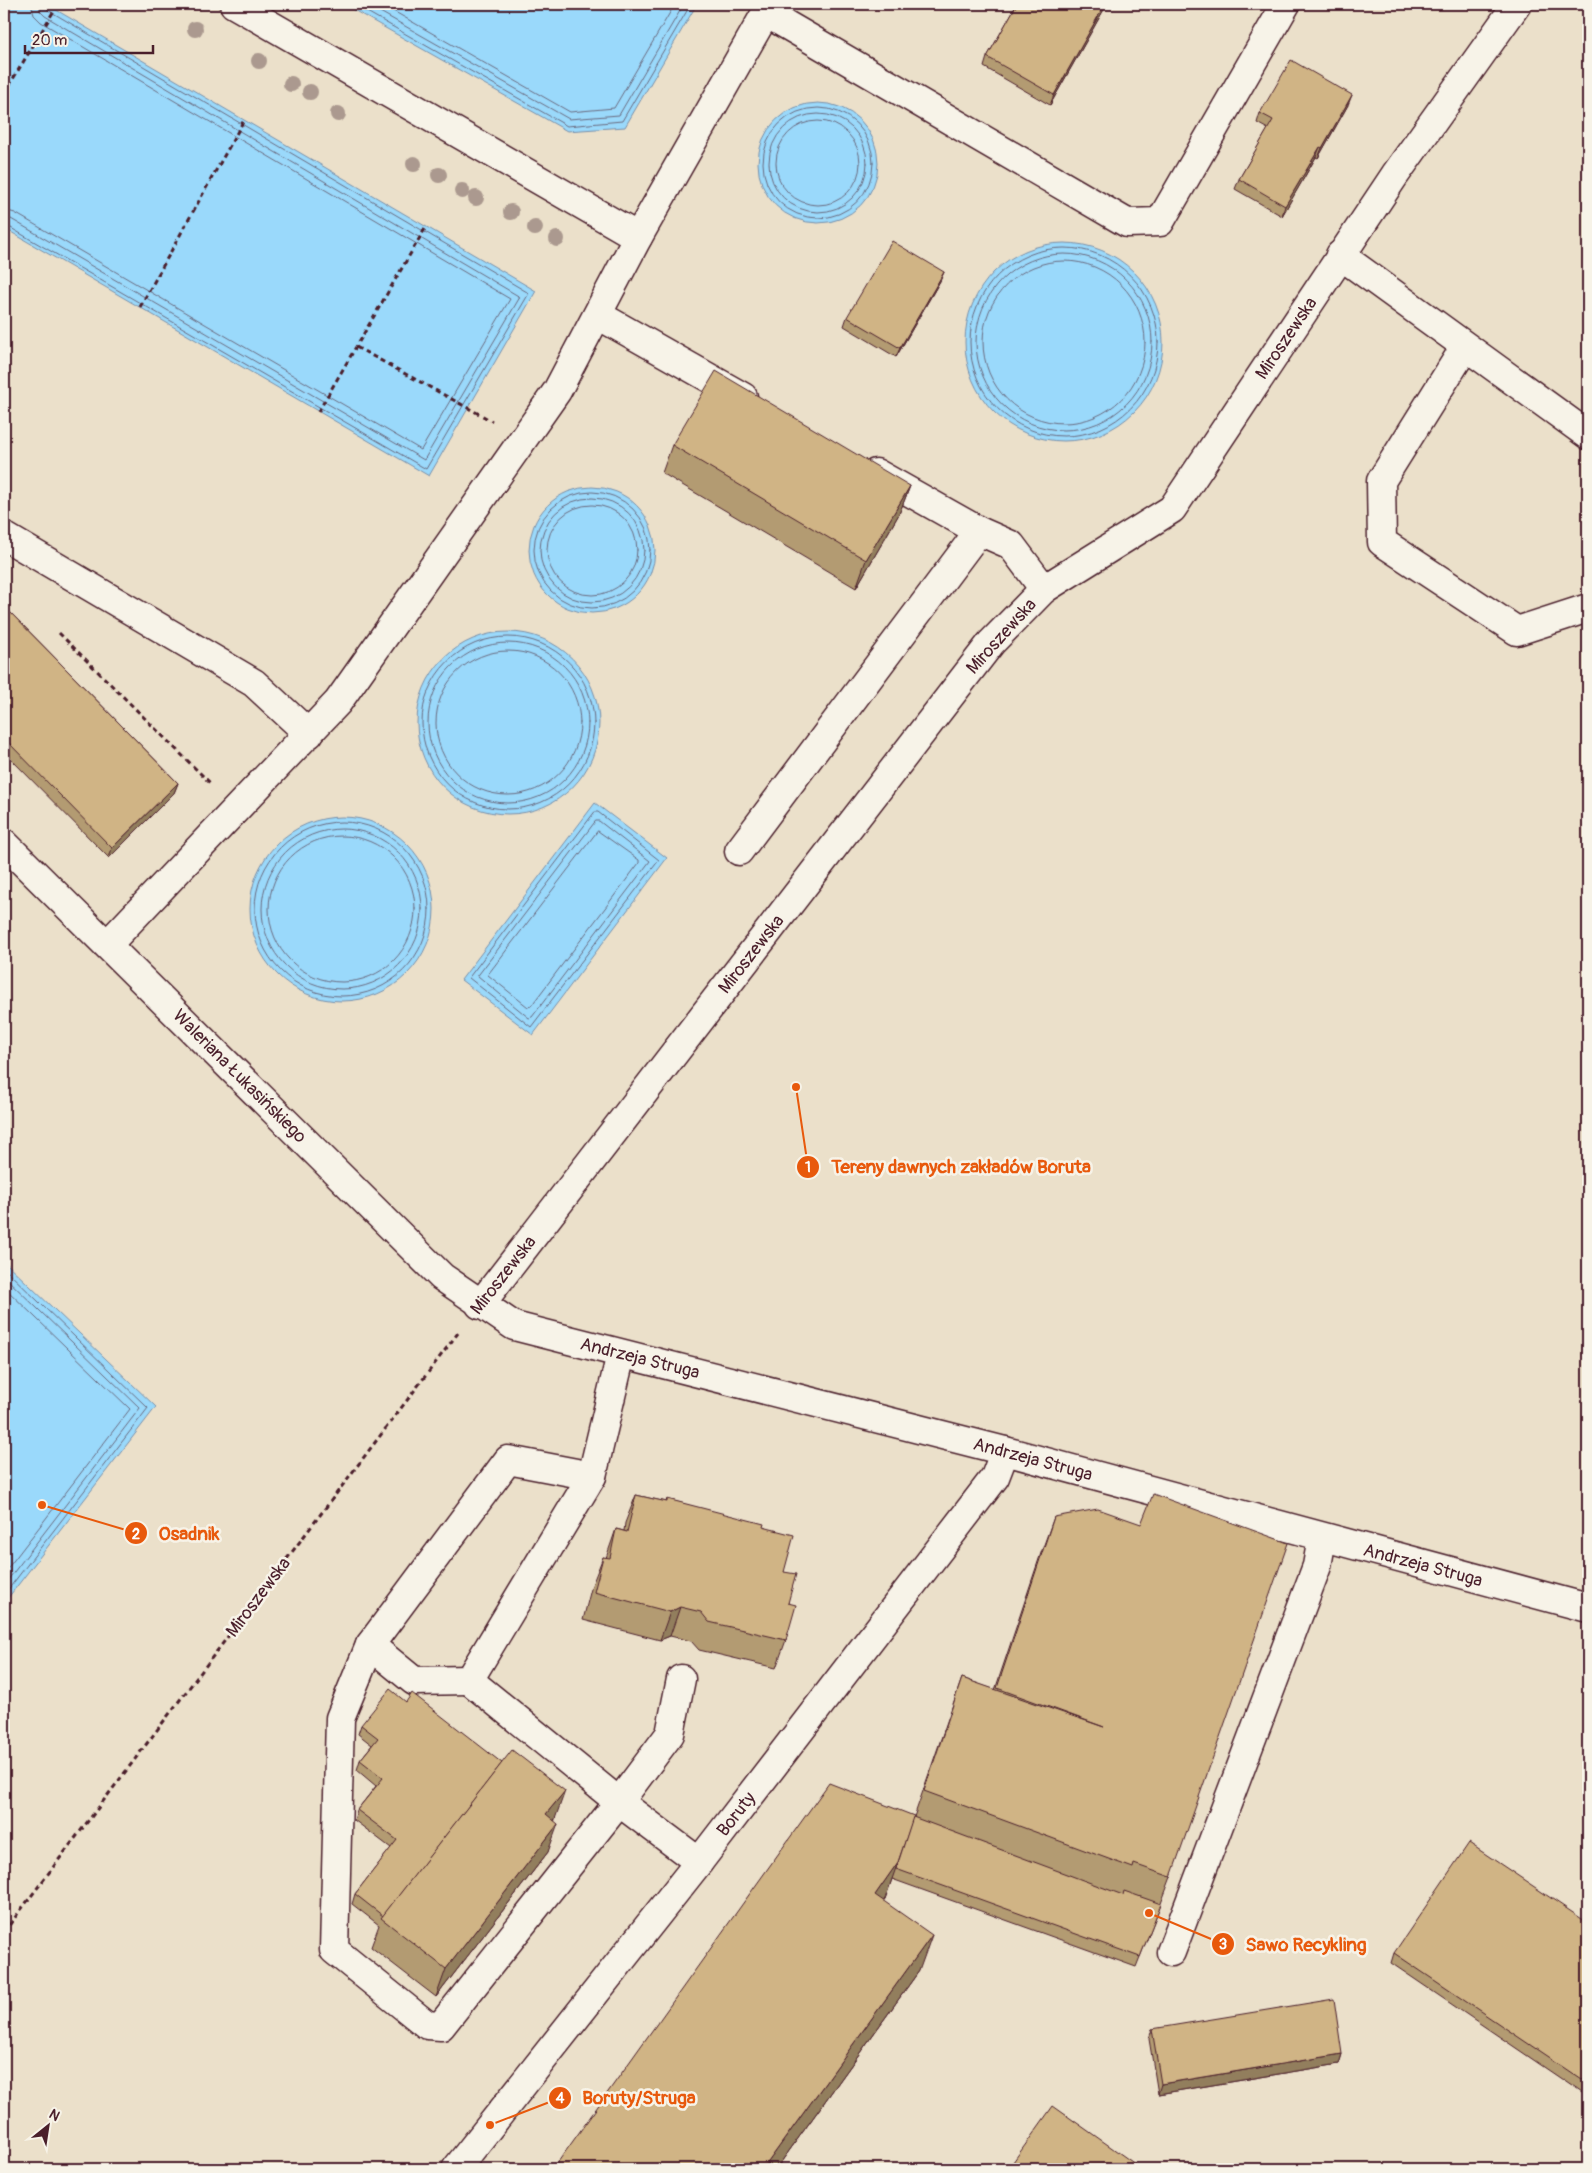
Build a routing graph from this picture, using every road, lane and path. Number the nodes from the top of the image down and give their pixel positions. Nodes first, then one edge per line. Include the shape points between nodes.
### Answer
1 (234, 4) edge
2 (1286, 4) edge
3 (1517, 4) edge
4 (769, 8) edge
5 (55, 9) dead end
6 (4, 94) edge
7 (244, 120) dead end
8 (426, 227) dead end
9 (638, 237) junction
10 (1340, 255) junction
11 (140, 307) dead end
12 (598, 315) junction
13 (356, 347) junction
14 (1465, 347) junction
15 (762, 408) edge
16 (318, 412) dead end
17 (1588, 435) edge
18 (523, 438) junction
19 (858, 463) edge
20 (979, 532) junction
21 (4, 536) edge
22 (1044, 589) junction
23 (1588, 608) edge
24 (59, 634) dead end
25 (309, 734) junction
26 (236, 810) junction
27 (4, 843) edge
28 (739, 850) dead end
29 (108, 944) junction
30 (480, 1305) junction
31 (621, 1354) junction
32 (1005, 1451) junction
33 (592, 1476) junction
34 (1322, 1538) junction
35 (1588, 1608) edge
36 (370, 1644) junction
37 (681, 1679) dead end
38 (469, 1680) junction
39 (619, 1802) junction
40 (699, 1862) junction
41 (4, 1932) edge
42 (1171, 1952) dead end
43 (456, 2169) edge

1 - 9 street
2 - 4 street via 1160,222 1127,223
3 - 10 street, Miroszewska
4 - 9 street
5 - 6 path
7 - 11 path
8 - 13 path
9 - 12 street
10 - 14 street
10 - 22 street, Miroszewska via 1172,509
12 - 15 street
12 - 18 street via 557,391
13 - 16 path
13 - 18 path
14 - 17 street
14 - 23 street via 1381,481 1382,542 1516,631
18 - 25 street via 338,702
19 - 20 street
20 - 22 street via 1011,545
20 - 28 street
21 - 25 street via 254,684
22 - 30 street, Miroszewska via 991,642
24 - 26 path
25 - 26 street
26 - 29 street
27 - 29 street, Waleriana Łukasińskiego
29 - 30 street, Waleriana Łukasińskiego via 442,1277
30 - 31 street, Andrzeja Struga via 514,1326
30 - 41 path, Miroszewska
31 - 32 street, Andrzeja Struga
31 - 33 street
32 - 34 street, Andrzeja Struga
32 - 40 street, Boruty via 994,1478
33 - 36 street via 508,1460
33 - 38 street
34 - 35 street, Andrzeja Struga
34 - 42 street via 1317,1566
36 - 38 street via 414,1681
36 - 39 street via 340,1718 334,1950 427,2025 440,2026
37 - 39 street via 670,1734
38 - 39 street
39 - 40 street
40 - 43 street, Boruty

